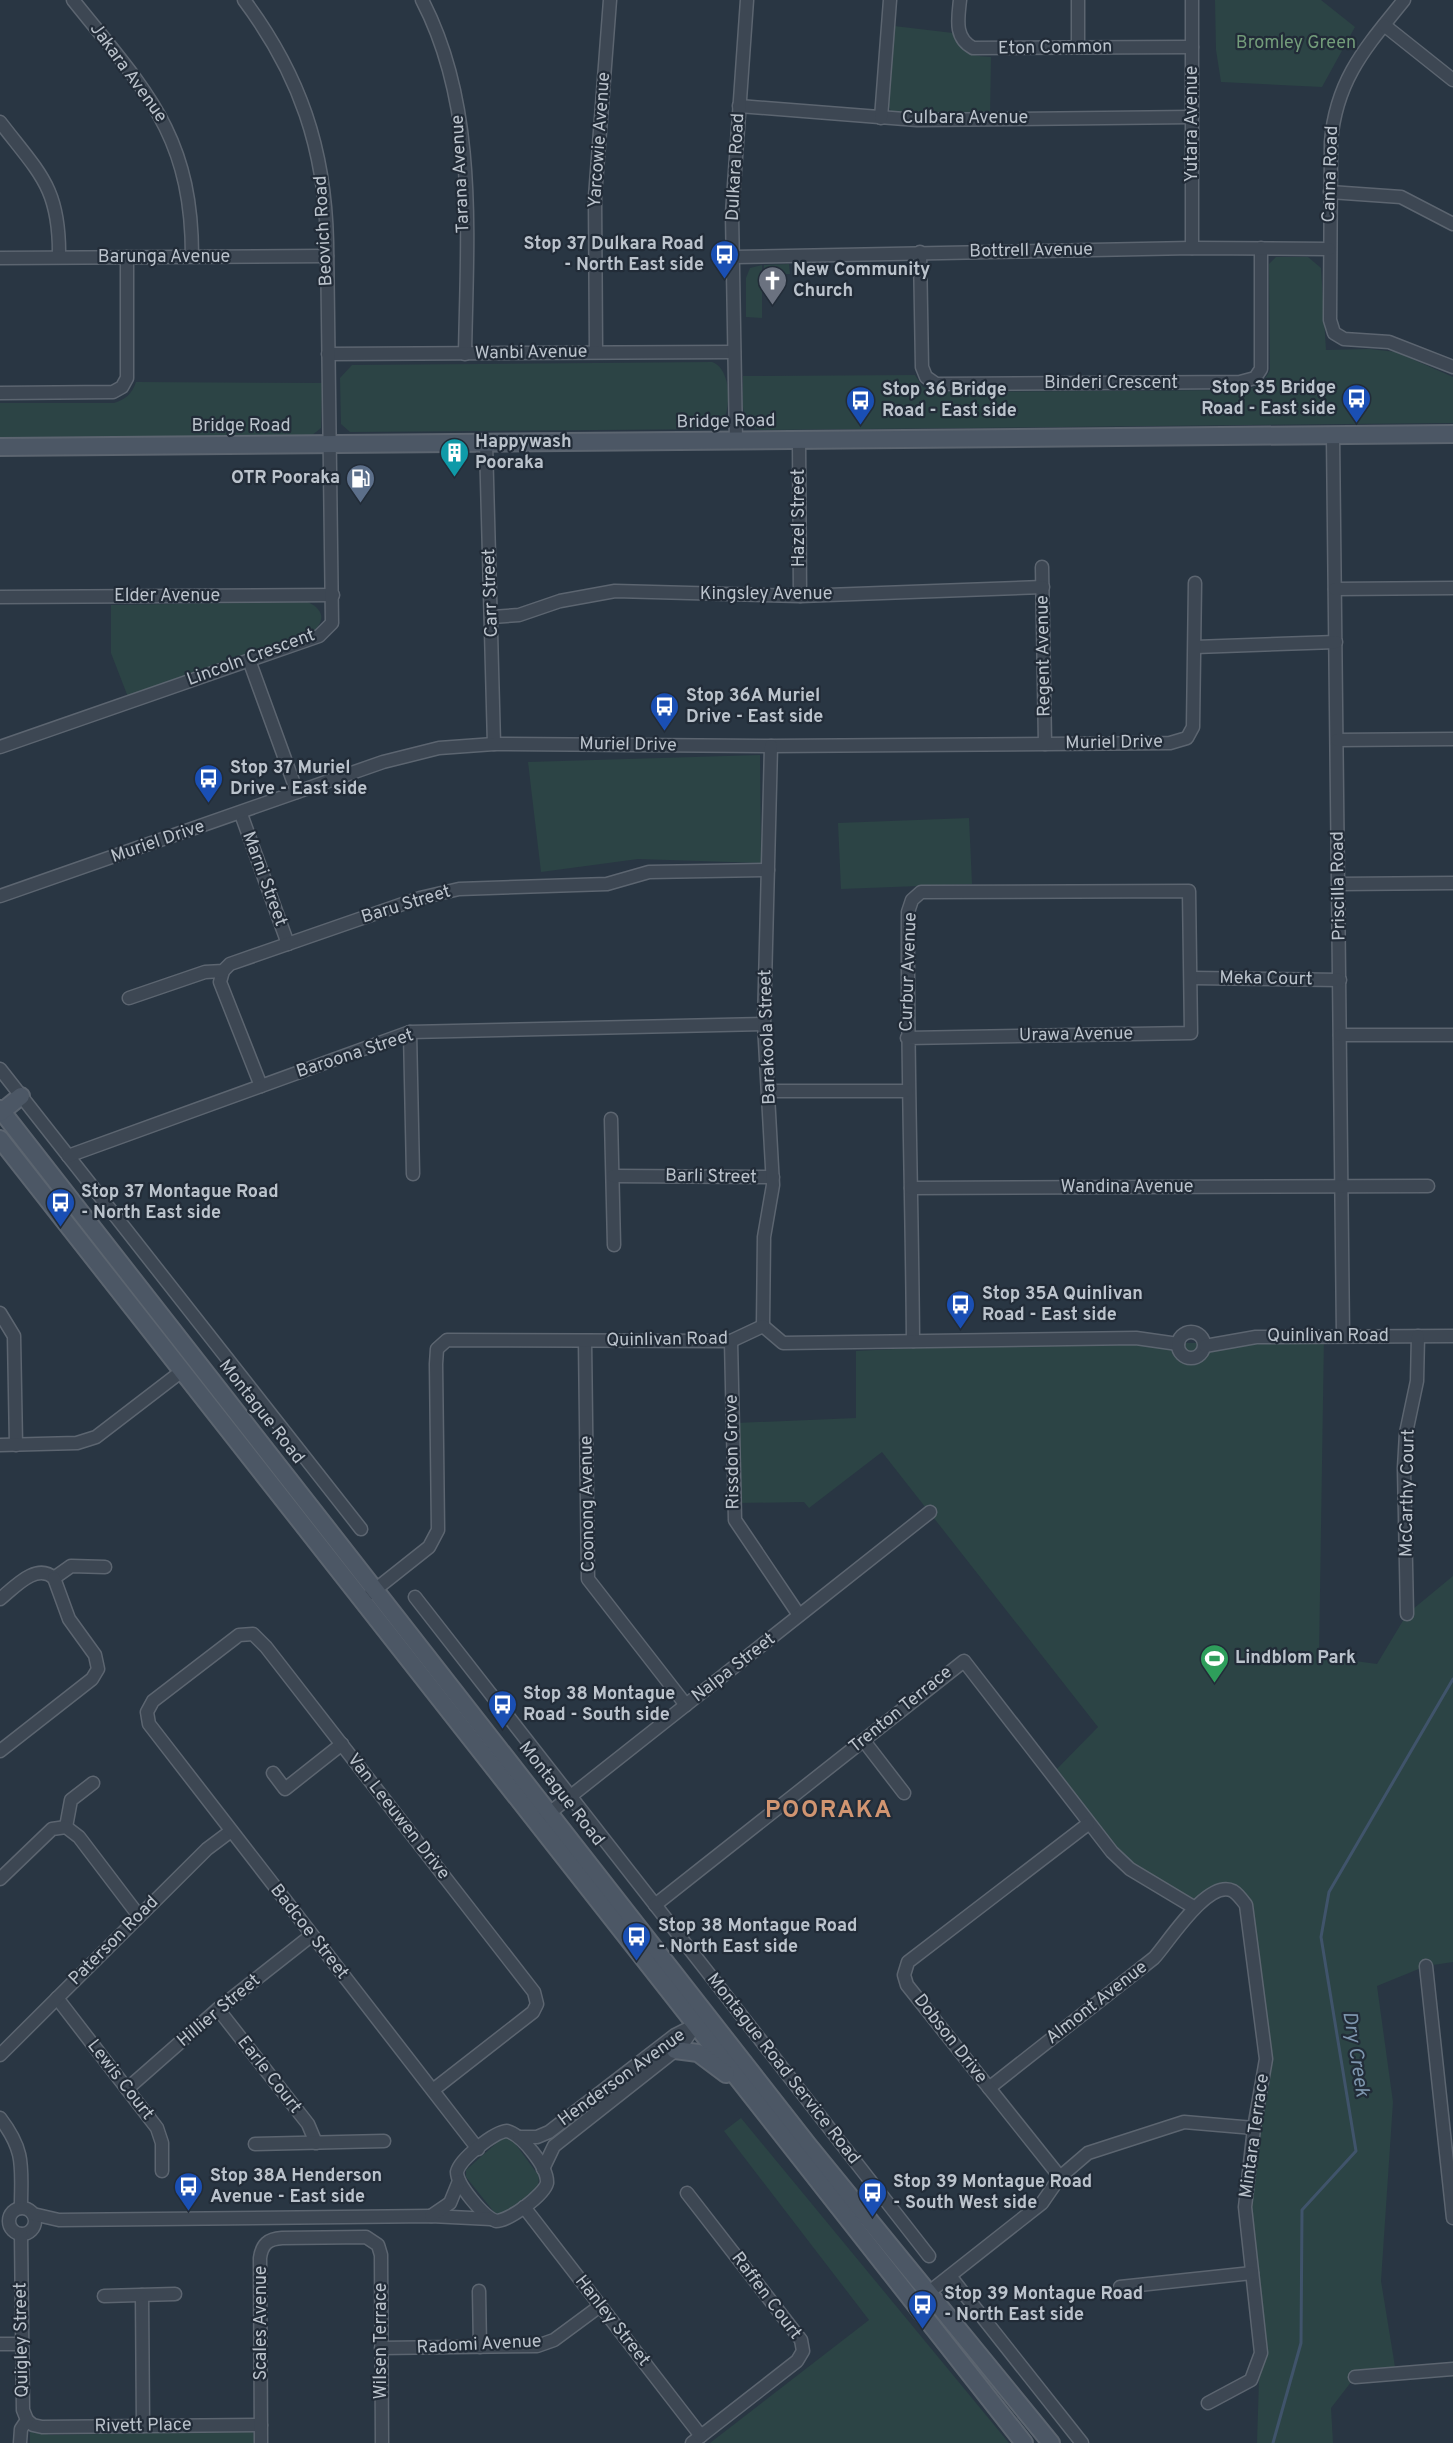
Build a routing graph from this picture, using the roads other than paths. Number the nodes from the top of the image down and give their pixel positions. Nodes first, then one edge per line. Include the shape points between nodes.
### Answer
1 (73, 0) edge
2 (244, 0) edge
3 (610, 0) edge
4 (747, 0) edge
5 (890, 0) edge
6 (960, 0) edge
7 (1078, 0) edge
8 (1192, 0) edge
9 (1404, 0) edge
10 (425, 1) edge
11 (1384, 25) junction
12 (1192, 47) junction
13 (1077, 48) junction
14 (1453, 80) edge
15 (739, 106) junction
16 (1192, 117) junction
17 (880, 118) junction
18 (0, 122) edge
19 (1330, 192) junction
20 (1453, 224) edge
21 (1192, 248) junction
22 (1261, 248) junction
23 (1329, 249) junction
24 (920, 252) junction
25 (192, 256) junction
26 (327, 256) junction
27 (59, 257) junction
28 (127, 257) junction
29 (734, 257) junction
30 (0, 258) edge
31 (596, 352) junction
32 (734, 352) junction
33 (328, 354) junction
34 (465, 354) junction
35 (1453, 367) edge
36 (0, 393) edge
37 (1453, 434) edge
38 (1333, 436) junction
39 (736, 441) junction
40 (799, 441) junction
41 (486, 443) junction
42 (330, 445) junction
43 (0, 447) edge
44 (1042, 567) dead end
45 (1195, 583) dead end
46 (1043, 587) junction
47 (1453, 588) edge
48 (1335, 589) junction
49 (333, 595) junction
50 (800, 596) junction
51 (0, 597) edge
52 (492, 617) junction
53 (1336, 642) junction
54 (1195, 647) junction
55 (249, 660) junction
56 (1453, 739) edge
57 (1337, 740) junction
58 (494, 744) junction
59 (1045, 744) junction
60 (771, 746) junction
61 (0, 747) edge
62 (297, 792) junction
63 (241, 814) junction
64 (768, 870) junction
65 (1453, 883) edge
66 (1339, 884) junction
67 (0, 896) edge
68 (288, 944) junction
69 (223, 971) junction
70 (1192, 978) junction
71 (1340, 980) junction
72 (129, 998) dead end
73 (764, 1024) junction
74 (410, 1032) junction
75 (1340, 1035) junction
76 (1453, 1035) edge
77 (907, 1038) junction
78 (0, 1069) edge
79 (261, 1086) junction
80 (907, 1090) junction
81 (769, 1091) junction
82 (21, 1096) junction
83 (1, 1111) edge
84 (611, 1119) dead end
85 (0, 1138) edge
86 (68, 1156) junction
87 (413, 1174) dead end
88 (613, 1176) junction
89 (773, 1177) junction
90 (1342, 1186) junction
91 (1428, 1186) dead end
92 (911, 1188) junction
93 (614, 1245) dead end
94 (0, 1313) edge
95 (763, 1326) junction
96 (1343, 1336) junction
97 (1418, 1336) junction
98 (1453, 1336) edge
99 (585, 1341) junction
100 (731, 1341) junction
101 (913, 1341) junction
102 (1178, 1344) junction
103 (1205, 1346) junction
104 (196, 1360) junction
105 (182, 1371) junction
106 (0, 1445) edge
107 (16, 1445) junction
108 (930, 1512) dead end
109 (360, 1529) dead end
110 (105, 1567) dead end
111 (54, 1578) junction
112 (375, 1589) junction
113 (415, 1597) dead end
114 (0, 1599) edge
115 (362, 1601) junction
116 (1407, 1614) dead end
117 (799, 1616) junction
118 (686, 1705) junction
119 (147, 1712) joint
120 (864, 1741) junction
121 (342, 1744) junction
122 (0, 1751) edge
123 (273, 1773) dead end
124 (93, 1783) dead end
125 (904, 1793) dead end
126 (570, 1796) junction
127 (543, 1817) junction
128 (1088, 1824) junction
129 (66, 1827) junction
130 (231, 1831) junction
131 (0, 1879) edge
132 (655, 1905) junction
133 (1195, 1908) junction
134 (140, 1916) junction
135 (312, 1935) junction
136 (1426, 1966) dead end
137 (57, 1998) junction
138 (218, 2009) junction
139 (702, 2020) junction
140 (675, 2050) junction
141 (0, 2055) edge
142 (744, 2087) junction
143 (989, 2088) junction
144 (127, 2089) junction
145 (433, 2090) junction
146 (1447, 2112) edge
147 (0, 2118) edge
148 (1254, 2128) junction
149 (519, 2137) junction
150 (384, 2142) dead end
151 (316, 2143) junction
152 (255, 2144) dead end
153 (478, 2149) junction
154 (543, 2169) junction
155 (162, 2171) dead end
156 (1060, 2177) junction
157 (459, 2181) junction
158 (687, 2193) dead end
159 (524, 2207) junction
160 (431, 2216) junction
161 (8, 2218) edge
162 (1453, 2218) edge
163 (491, 2219) junction
164 (33, 2221) junction
165 (21, 2234) junction
166 (374, 2241) joint
167 (929, 2256) dead end
168 (1252, 2273) junction
169 (950, 2276) junction
170 (1120, 2287) dead end
171 (479, 2291) dead end
172 (175, 2294) dead end
173 (142, 2295) junction
174 (104, 2296) dead end
175 (921, 2299) junction
176 (600, 2306) junction
177 (0, 2344) edge
178 (22, 2344) junction
179 (480, 2347) junction
180 (381, 2348) junction
181 (1453, 2369) edge
182 (1355, 2376) dead end
183 (1208, 2403) dead end
184 (27, 2420) junction
185 (261, 2425) junction
186 (143, 2426) junction
187 (697, 2440) edge
188 (20, 2443) edge
189 (261, 2443) edge
190 (382, 2443) edge
191 (1024, 2443) edge
192 (1051, 2443) edge
193 (1082, 2443) edge

1 - 25 street, Jakara Avenue via 165,122 186,177
2 - 26 street, Beovich Road via 288,67 311,127 324,186
3 - 31 street, Yarcowie Avenue via 596,197
4 - 15 street, Dulkara Road
5 - 17 street
6 - 13 street, Eton Common via 958,32 974,48
7 - 13 street
8 - 12 street, Yutara Avenue
9 - 11 street, Canna Road
10 - 34 street, Tarana Avenue via 446,59 461,133
11 - 14 street
11 - 19 street, Canna Road via 1352,68 1339,95 1332,126
12 - 13 street, Eton Common
12 - 16 street, Yutara Avenue
15 - 17 street, Culbara Avenue
15 - 29 street, Dulkara Road via 732,214
16 - 17 street, Culbara Avenue
16 - 21 street, Yutara Avenue
18 - 27 street via 51,193 60,229
19 - 20 street via 1401,197
19 - 23 street, Canna Road
21 - 22 street, Bottrell Avenue
21 - 24 street, Bottrell Avenue
22 - 23 street, Bottrell Avenue
22 - 24 street, Binderi Crescent via 1261,369 1255,378 1240,382 936,384 926,377 922,367
23 - 35 street, Canna Road via 1330,320 1334,333 1350,340 1402,345
24 - 29 street, Bottrell Avenue
25 - 26 street, Barunga Avenue
25 - 28 street, Barunga Avenue
26 - 33 street, Beovich Road
27 - 28 street, Barunga Avenue
27 - 30 street, Barunga Avenue
28 - 36 street via 127,378 122,387 113,392
29 - 32 street, Dulkara Road
31 - 32 street, Wanbi Avenue
31 - 34 street, Wanbi Avenue
32 - 39 street, Dulkara Road
33 - 34 street, Wanbi Avenue
33 - 42 street, Beovich Road
37 - 38 main road, Bridge Road
38 - 40 main road, Bridge Road
38 - 48 street, Priscilla Road
39 - 40 main road, Bridge Road
39 - 41 main road, Bridge Road
40 - 50 street, Hazel Street
41 - 42 main road, Bridge Road
41 - 52 street, Carr Street
42 - 43 main road, Bridge Road
42 - 49 street, Lincoln Crescent
44 - 46 street, Regent Avenue
45 - 54 street, Muriel Drive
46 - 50 street, Kingsley Avenue
46 - 59 street, Regent Avenue
47 - 48 street
48 - 53 street, Priscilla Road
49 - 51 street, Elder Avenue
49 - 55 street, Lincoln Crescent via 332,623 319,636
50 - 52 street, Kingsley Avenue via 615,591 560,601 519,615
52 - 58 street, Carr Street
53 - 54 street
53 - 57 street, Priscilla Road
54 - 59 street, Muriel Drive via 1193,727 1187,738 1170,743
55 - 61 street, Lincoln Crescent
55 - 62 street
56 - 57 street
57 - 66 street, Priscilla Road
58 - 60 street, Muriel Drive
58 - 62 street, Muriel Drive via 439,748 383,762
59 - 60 street, Muriel Drive
60 - 64 street, Barakoola Street
62 - 63 street, Muriel Drive
63 - 67 street, Muriel Drive
63 - 68 street, Marni Street
64 - 68 street, Baru Street via 649,872 607,884 459,889 420,898
64 - 73 street, Barakoola Street
65 - 66 street
66 - 71 street, Priscilla Road
68 - 69 street, Baru Street via 230,964
69 - 72 street, Baru Street via 205,972
69 - 79 street via 220,982
70 - 71 street, Meka Court
70 - 77 street, Urawa Avenue via 1191,1033
70 - 77 street, Curbur Avenue via 1189,891 921,892 912,900 908,912
71 - 75 street, Priscilla Road
73 - 74 street, Baroona Street
73 - 81 street, Barakoola Street
74 - 79 street, Baroona Street
74 - 87 street
75 - 76 street
75 - 90 street, Priscilla Road
77 - 80 street, Curbur Avenue
78 - 82 street
79 - 86 street, Baroona Street
80 - 81 street
80 - 92 street, Curbur Avenue
81 - 89 street, Barakoola Street
82 - 83 main road
82 - 86 street
83 - 104 main road, Montague Road
84 - 88 street
85 - 105 main road, Montague Road
86 - 109 street
88 - 89 street, Barli Street
88 - 93 street
89 - 95 street, Barakoola Street via 764,1237
90 - 91 street, Wandina Avenue
90 - 92 street, Wandina Avenue
90 - 96 street, Priscilla Road
92 - 101 street, Curbur Avenue
94 - 107 street via 11,1329 15,1345
95 - 100 street, Quinlivan Road
95 - 101 street via 783,1343
96 - 97 street, Quinlivan Road
96 - 103 street, Quinlivan Road via 1256,1337
97 - 98 street, Quinlivan Road
97 - 116 street, McCarthy Court via 1417,1381 1406,1433 1404,1468
99 - 100 street, Quinlivan Road
99 - 112 street, Quinlivan Road via 447,1340 437,1349 438,1530 429,1547
99 - 118 street, Coonong Avenue via 588,1579
100 - 117 street, Rissdon Grove via 735,1520
101 - 102 street via 1136,1338
102 - 103 street via 1182,1335 1193,1332
102 - 103 street via 1181,1355 1189,1359 1200,1356
104 - 105 main road
104 - 112 main road, Montague Road
105 - 107 street via 96,1437 77,1443
105 - 115 main road, Montague Road
106 - 107 street
108 - 117 street, Nalpa Street
110 - 111 street via 71,1566
111 - 114 street via 45,1573 34,1574
111 - 122 street via 69,1620 95,1655 98,1669 92,1679
112 - 115 street, Quinlivan Road
112 - 127 main road, Montague Road
113 - 126 street, Montague Road Service Road
115 - 127 main road, Montague Road
117 - 118 street, Nalpa Street
118 - 126 street, Nalpa Street
119 - 121 street, Van Leeuwen Drive via 153,1701 239,1635 253,1634
119 - 130 street, Badcoe Street via 149,1724
120 - 125 street
120 - 128 street, Trenton Terrace via 964,1661
120 - 132 street, Trenton Terrace
121 - 123 street via 285,1789
121 - 145 street, Van Leeuwen Drive via 536,1997 532,2012
124 - 129 street via 71,1800
126 - 127 street, Nalpa Street
126 - 132 street, Montague Road Service Road
127 - 139 main road, Montague Road
128 - 133 street, Trenton Terrace via 1130,1869
128 - 143 street, Dobson Drive via 908,1962 904,1975 907,1985
129 - 131 street via 52,1829
129 - 134 street via 79,1837
130 - 134 street, Paterson Road via 207,1849
130 - 135 street, Badcoe Street
132 - 167 street, Montague Road Service Road
133 - 143 street, Almont Avenue via 1154,1958
133 - 148 street, Mintara Terrace via 1211,1894 1223,1890 1233,1891 1246,1905 1266,2059
134 - 137 street, Paterson Road
135 - 138 street, Hillier Street
135 - 145 street, Badcoe Street
136 - 146 street
137 - 141 street, Paterson Road
137 - 144 street, Lewis Court
138 - 144 street, Hillier Street
138 - 151 street, Earle Court via 308,2124
139 - 140 street, Henderson Avenue
139 - 142 main road, Montague Road
139 - 149 street, Henderson Avenue via 675,2035 549,2132
139 - 175 main road, Montague Road
140 - 142 main road via 698,2053
140 - 154 street, Henderson Avenue via 554,2146
142 - 175 main road, Montague Road
143 - 156 street, Dobson Drive
144 - 155 street, Lewis Court via 161,2136
145 - 153 street, Badcoe Street
146 - 162 street
147 - 161 street via 20,2152
148 - 156 street via 1184,2121 1088,2154
148 - 168 street, Mintara Terrace via 1245,2207
149 - 153 street via 502,2131
149 - 154 street
150 - 151 street, Earle Court
151 - 152 street, Earle Court
153 - 157 street via 458,2167
154 - 159 street via 547,2187
156 - 169 street via 1042,2203
157 - 160 street via 447,2206
157 - 163 street
158 - 187 street, Raffen Court via 801,2340 803,2351 797,2361
159 - 163 street via 509,2219
159 - 176 street, Hanley Street
160 - 163 street
160 - 164 street
161 - 164 street
161 - 165 street
164 - 165 street
165 - 178 street, Quigley Street
166 - 180 street, Wilsen Terrace via 381,2255
166 - 185 street, Scales Avenue via 366,2237 282,2238 263,2245
168 - 170 street
168 - 183 street, Mintara Terrace via 1261,2353 1256,2369 1251,2380 1240,2388
169 - 175 street
169 - 193 street
171 - 179 street
172 - 173 street
173 - 174 street
173 - 186 street
175 - 191 main road, Montague Road
175 - 192 main road, Montague Road
176 - 179 street, Radomi Avenue via 546,2343
176 - 187 street, Hanley Street
177 - 178 street
178 - 184 street, Quigley Street via 23,2410
179 - 180 street, Radomi Avenue
180 - 190 street, Wilsen Terrace
181 - 182 street
184 - 186 street, Rivett Place via 39,2427
184 - 188 street, Quigley Street via 21,2429
185 - 186 street, Rivett Place
185 - 189 street, Scales Avenue

